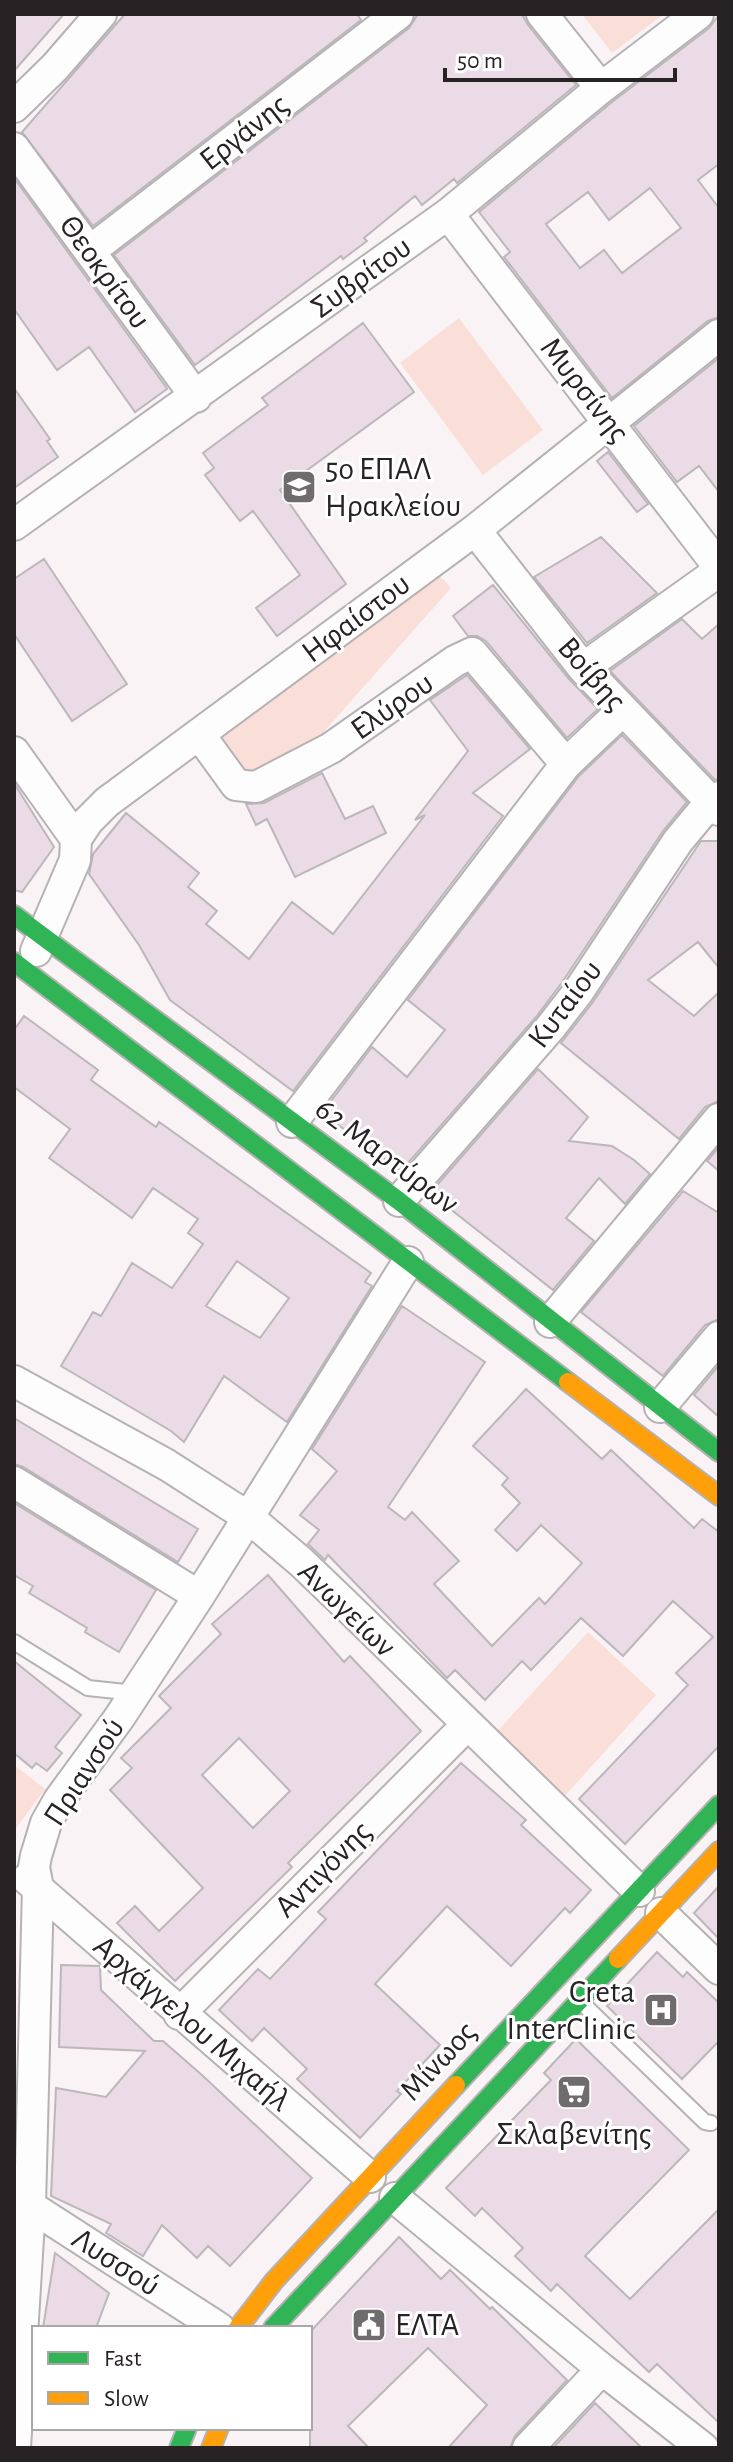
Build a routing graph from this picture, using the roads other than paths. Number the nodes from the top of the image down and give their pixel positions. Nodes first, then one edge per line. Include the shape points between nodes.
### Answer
1 (101, 14) edge
2 (398, 14) edge
3 (542, 14) edge
4 (698, 14) edge
5 (601, 88) junction
6 (14, 107) edge
7 (14, 148) edge
8 (448, 214) junction
9 (90, 251) junction
10 (719, 335) edge
11 (196, 397) junction
12 (609, 421) junction
13 (14, 525) edge
14 (475, 530) junction
15 (719, 569) edge
16 (583, 668) junction
17 (623, 710) junction
18 (199, 734) junction
19 (14, 752) edge
20 (566, 764) junction
21 (717, 803) edge
22 (76, 839) junction
23 (14, 915) edge
24 (43, 936) junction
25 (18, 974) edge
26 (719, 1119) edge
27 (292, 1122) junction
28 (399, 1201) junction
29 (408, 1262) junction
30 (550, 1322) junction
31 (719, 1337) edge
32 (14, 1381) edge
33 (660, 1407) junction
34 (719, 1452) edge
35 (14, 1482) edge
36 (719, 1496) edge
37 (248, 1517) junction
38 (199, 1596) junction
39 (14, 1642) edge
40 (135, 1693) junction
41 (467, 1725) junction
42 (719, 1805) edge
43 (719, 1851) edge
44 (14, 1868) edge
45 (38, 1888) junction
46 (639, 1891) junction
47 (661, 1913) junction
48 (719, 1969) edge
49 (580, 2000) junction
50 (179, 2014) junction
51 (711, 2123) dead end
52 (370, 2177) junction
53 (395, 2198) junction
54 (22, 2201) edge
55 (216, 2326) edge
56 (240, 2326) edge
57 (275, 2326) edge
58 (602, 2369) junction
59 (15, 2448) edge
60 (528, 2448) edge
61 (703, 2448) edge

1 - 6 street
2 - 9 street, Εργάνης
3 - 5 street
4 - 5 street, Συβρίτου
5 - 8 street, Συβρίτου
7 - 9 street, Θεοκρίτου
8 - 11 street, Συβρίτου
8 - 12 street, Μυρσίνης
9 - 11 street, Θεοκρίτου
10 - 12 street, Ηφαίστου
11 - 13 street, Συβρίτου
12 - 14 street, Ηφαίστου
12 - 15 street, Μυρσίνης
14 - 16 street, Βοίβης
14 - 18 street, Ηφαίστου
15 - 16 street
16 - 17 street, Βοίβης
17 - 20 street
17 - 21 street, Βοίβης
18 - 20 street, Ελύρου via 236,785 256,787 331,748 472,653
18 - 22 street, Ηφαίστου via 107,802
19 - 22 street
20 - 27 street
21 - 28 street, Κυταίου via 678,841 550,1028
22 - 24 street, Ηφαίστου via 75,860
23 - 24 main road, 62 Μαρτύρων
24 - 25 street, Ηφαίστου
24 - 27 main road, 62 Μαρτύρων
25 - 29 main road
26 - 30 street
27 - 28 main road, 62 Μαρτύρων
28 - 30 main road, 62 Μαρτύρων
29 - 36 main road
29 - 37 street, Πριανσού
30 - 33 main road, 62 Μαρτύρων
31 - 33 street
32 - 37 street, Ανωγείων via 167,1465
33 - 34 main road, 62 Μαρτύρων
35 - 38 street
37 - 38 street, Πριανσού
37 - 41 street, Ανωγείων
38 - 40 street, Πριανσού
39 - 40 lane via 88,1688
40 - 45 street, Πριανσού via 46,1823 34,1867
41 - 46 street, Ανωγείων
41 - 50 street, Αντιγόνης
42 - 46 main road, Μίνωος
43 - 47 main road, Μίνωος
44 - 45 street, Αρχάγγελου Μιχαήλ
45 - 50 street, Αρχάγγελου Μιχαήλ
45 - 54 street, Πριανσού
46 - 52 main road, Μίνωος
47 - 48 street
47 - 49 main road, Μίνωος
49 - 51 lane
49 - 53 main road, Μίνωος
50 - 52 street, Αρχάγγελου Μιχαήλ
52 - 56 main road, Μίνωος
53 - 57 main road, Μίνωος
53 - 58 street
54 - 55 street, Λυσσού
54 - 59 street, Πριανσού
58 - 60 street
58 - 61 street

